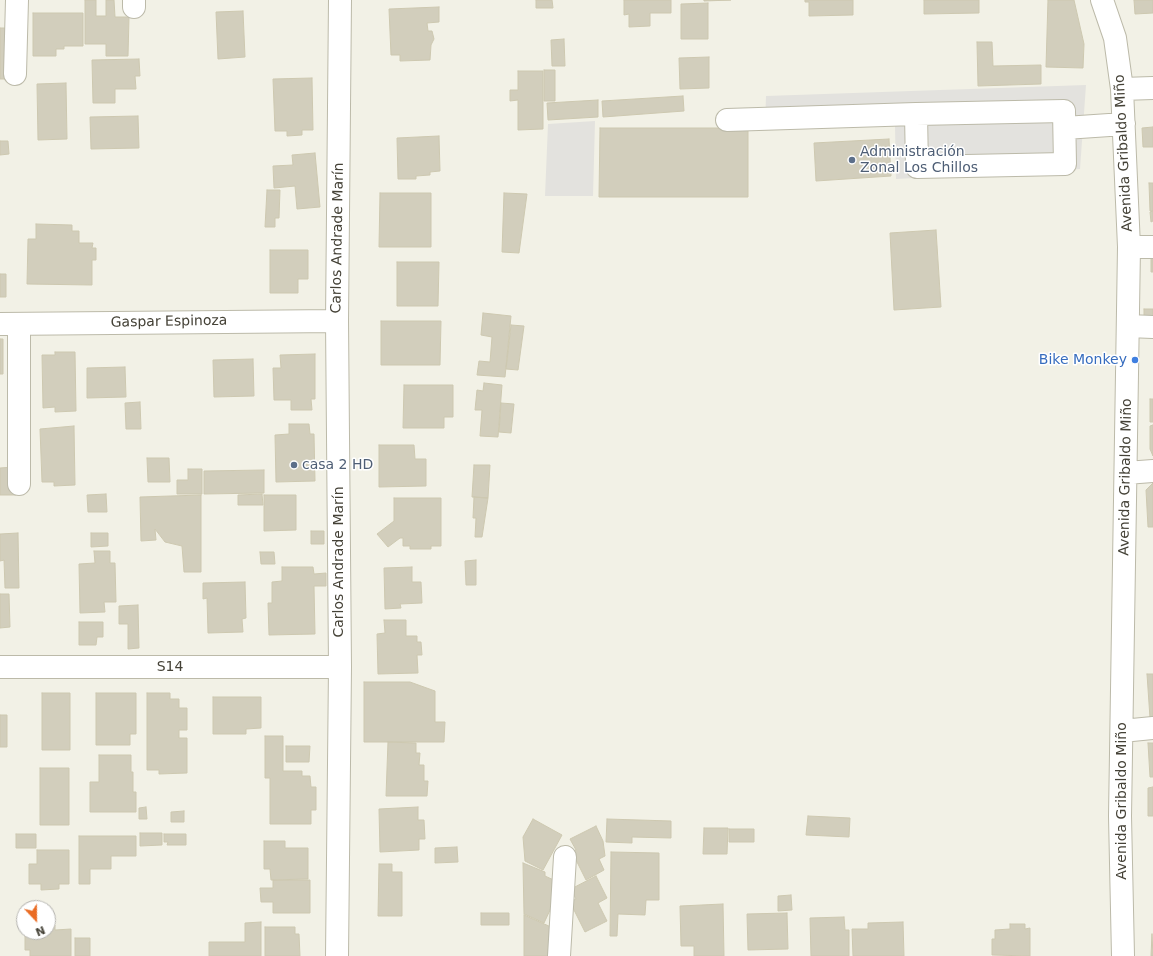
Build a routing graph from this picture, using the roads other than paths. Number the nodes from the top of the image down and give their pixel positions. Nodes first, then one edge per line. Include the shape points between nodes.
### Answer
1 (17, 0) edge
2 (340, 0) edge
3 (1102, 0) edge
4 (15, 74) dead end
5 (1153, 88) edge
6 (1122, 89) junction
7 (916, 114) junction
8 (727, 120) dead end
9 (1124, 124) junction
10 (1065, 128) junction
11 (1130, 247) junction
12 (1153, 247) edge
13 (337, 321) junction
14 (9, 324) edge
15 (1128, 326) junction
16 (1153, 326) edge
17 (1153, 471) edge
18 (1126, 473) junction
19 (19, 484) dead end
20 (0, 667) edge
21 (340, 667) junction
22 (1153, 728) edge
23 (1122, 731) junction
24 (565, 857) dead end
25 (338, 956) edge
26 (559, 956) edge
27 (1123, 956) edge

1 - 4 street
2 - 13 street, Carlos Andrade Marín
3 - 6 street, Avenida Gribaldo Miño via 1115,38
5 - 6 street
6 - 9 street, Avenida Gribaldo Miño
7 - 8 street
7 - 10 street via 1064,111
7 - 10 street via 917,167 1065,164
9 - 10 street
9 - 11 street, Avenida Gribaldo Miño
11 - 12 street
11 - 15 street, Avenida Gribaldo Miño
13 - 14 street, Gaspar Espinoza
13 - 21 street, Carlos Andrade Marín
14 - 19 street
15 - 16 street
15 - 18 street, Avenida Gribaldo Miño
17 - 18 street
18 - 23 street, Avenida Gribaldo Miño
20 - 21 street, S14
21 - 25 street, Carlos Andrade Marín
22 - 23 street
23 - 27 street, Avenida Gribaldo Miño via 1120,816
24 - 26 street

